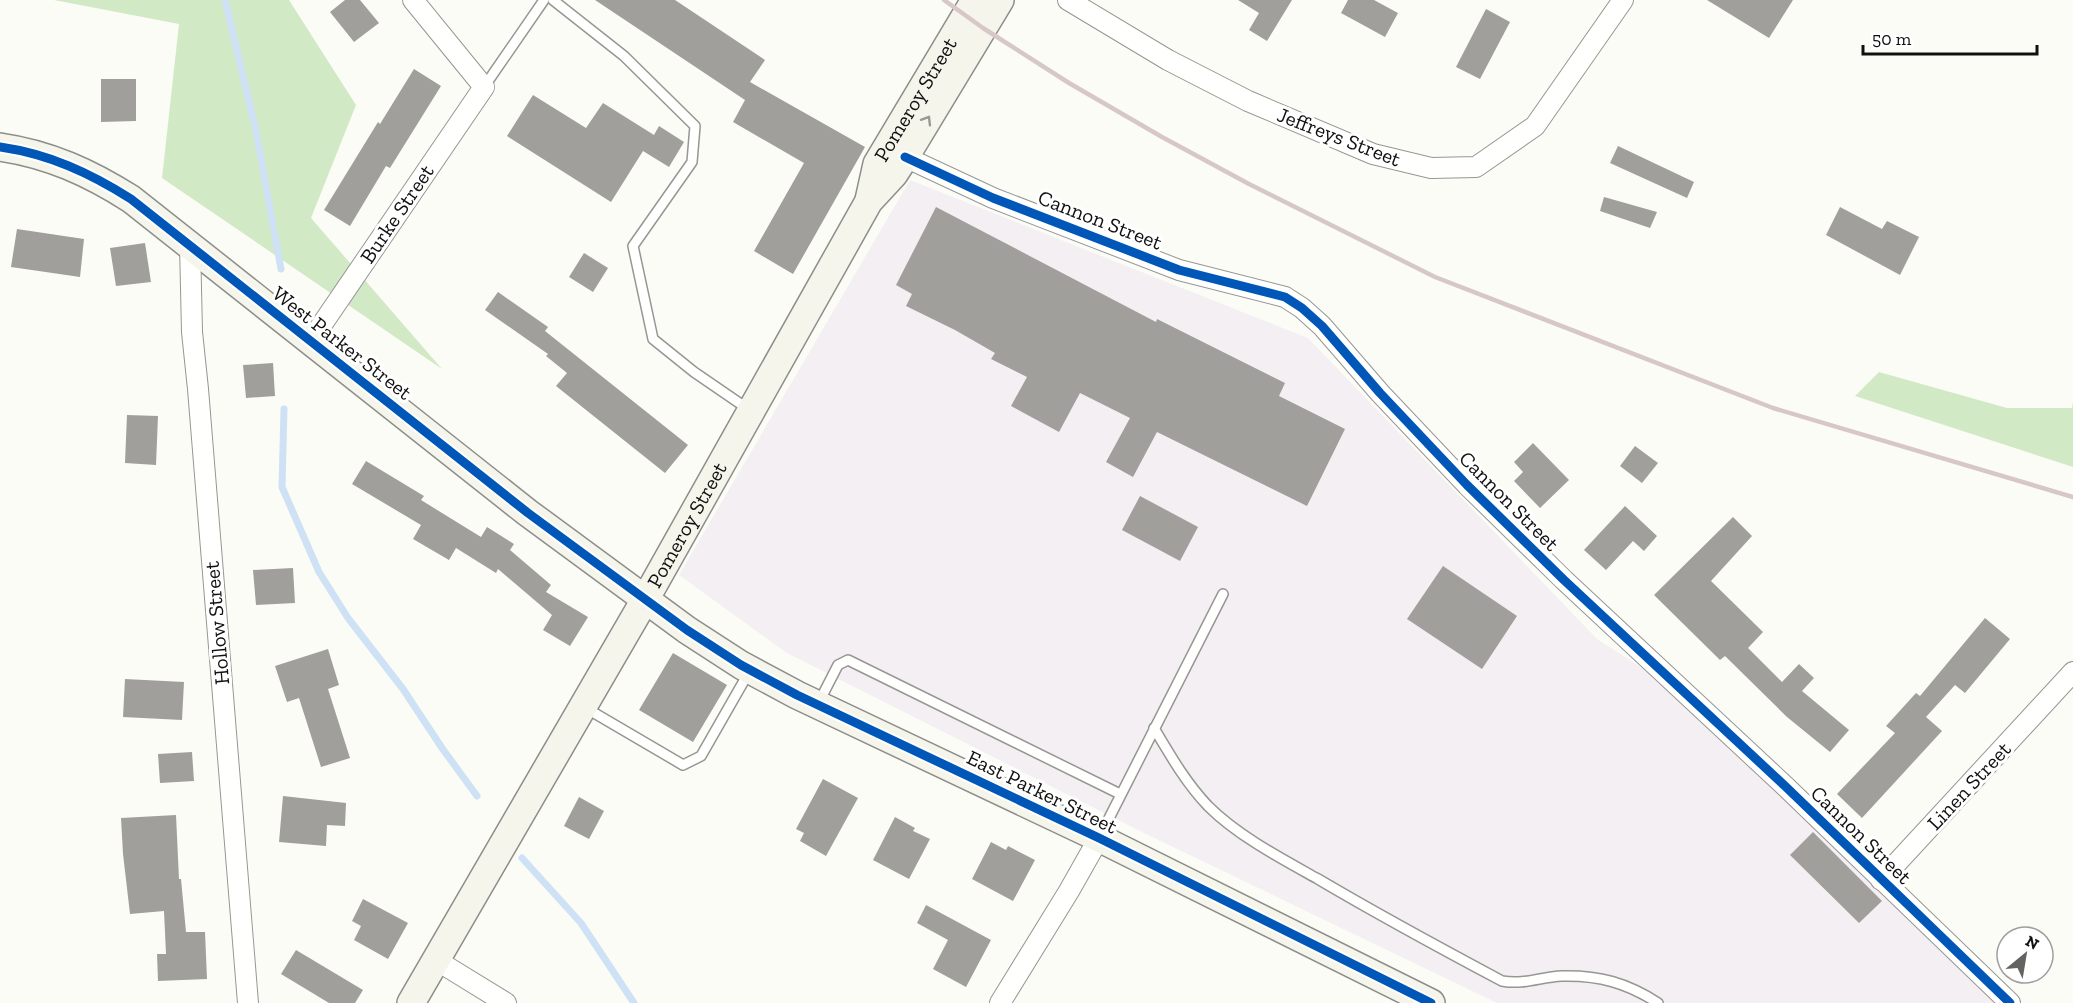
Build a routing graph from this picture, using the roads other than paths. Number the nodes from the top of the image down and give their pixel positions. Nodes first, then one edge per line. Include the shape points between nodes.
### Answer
1 (413, 0) edge
2 (544, 0) edge
3 (553, 0) edge
4 (975, 0) edge
5 (1000, 0) edge
6 (1068, 0) edge
7 (1623, 0) edge
8 (484, 87) junction
9 (0, 147) edge
10 (905, 158) junction
11 (869, 201) junction
12 (190, 244) junction
13 (310, 342) junction
14 (750, 411) junction
15 (1223, 594) dead end
16 (646, 598) junction
17 (750, 670) junction
18 (2073, 672) edge
19 (818, 705) junction
20 (584, 706) junction
21 (1154, 728) junction
22 (1120, 795) junction
23 (1099, 838) junction
24 (1881, 880) junction
25 (436, 960) junction
26 (248, 1003) edge
27 (411, 1003) edge
28 (506, 1003) edge
29 (1000, 1003) edge
30 (1431, 1003) edge
31 (1658, 1003) edge
32 (2010, 1003) edge

1 - 8 street
2 - 8 lane
3 - 14 lane via 624,56 695,126 692,162 633,246 653,339
4 - 11 street, Pomeroy Street via 877,164
10 -> 5 street, Pomeroy Street
6 - 7 street, Jeffreys Street via 1168,60 1248,101 1373,154 1431,168 1476,167 1535,126
8 - 13 street, Burke Street
9 - 12 street, West Parker Street via 60,161 97,178
10 - 11 street, Pomeroy Street
10 - 24 street, Cannon Street via 993,198 1179,270 1285,297 1302,308 1483,501
11 - 14 street, Pomeroy Street
12 - 13 street, West Parker Street
12 - 26 street, Hollow Street via 192,332
13 - 16 street, West Parker Street via 528,513
14 - 16 street, Pomeroy Street
15 - 21 lane
16 - 17 street, East Parker Street
16 - 20 street, Pomeroy Street
17 - 19 street, East Parker Street
17 - 20 lane via 702,756 683,765
18 - 24 street, Linen Street
19 - 22 lane via 838,665 849,660
19 - 23 street, East Parker Street
20 - 25 street, Pomeroy Street
21 - 22 lane
21 - 31 lane via 1185,780 1232,826 1411,933 1502,981 1518,984 1561,976 1609,979
22 - 23 lane
23 - 29 street
23 - 30 street, East Parker Street
24 - 32 street, Cannon Street
25 - 27 street, Pomeroy Street
25 - 28 street

